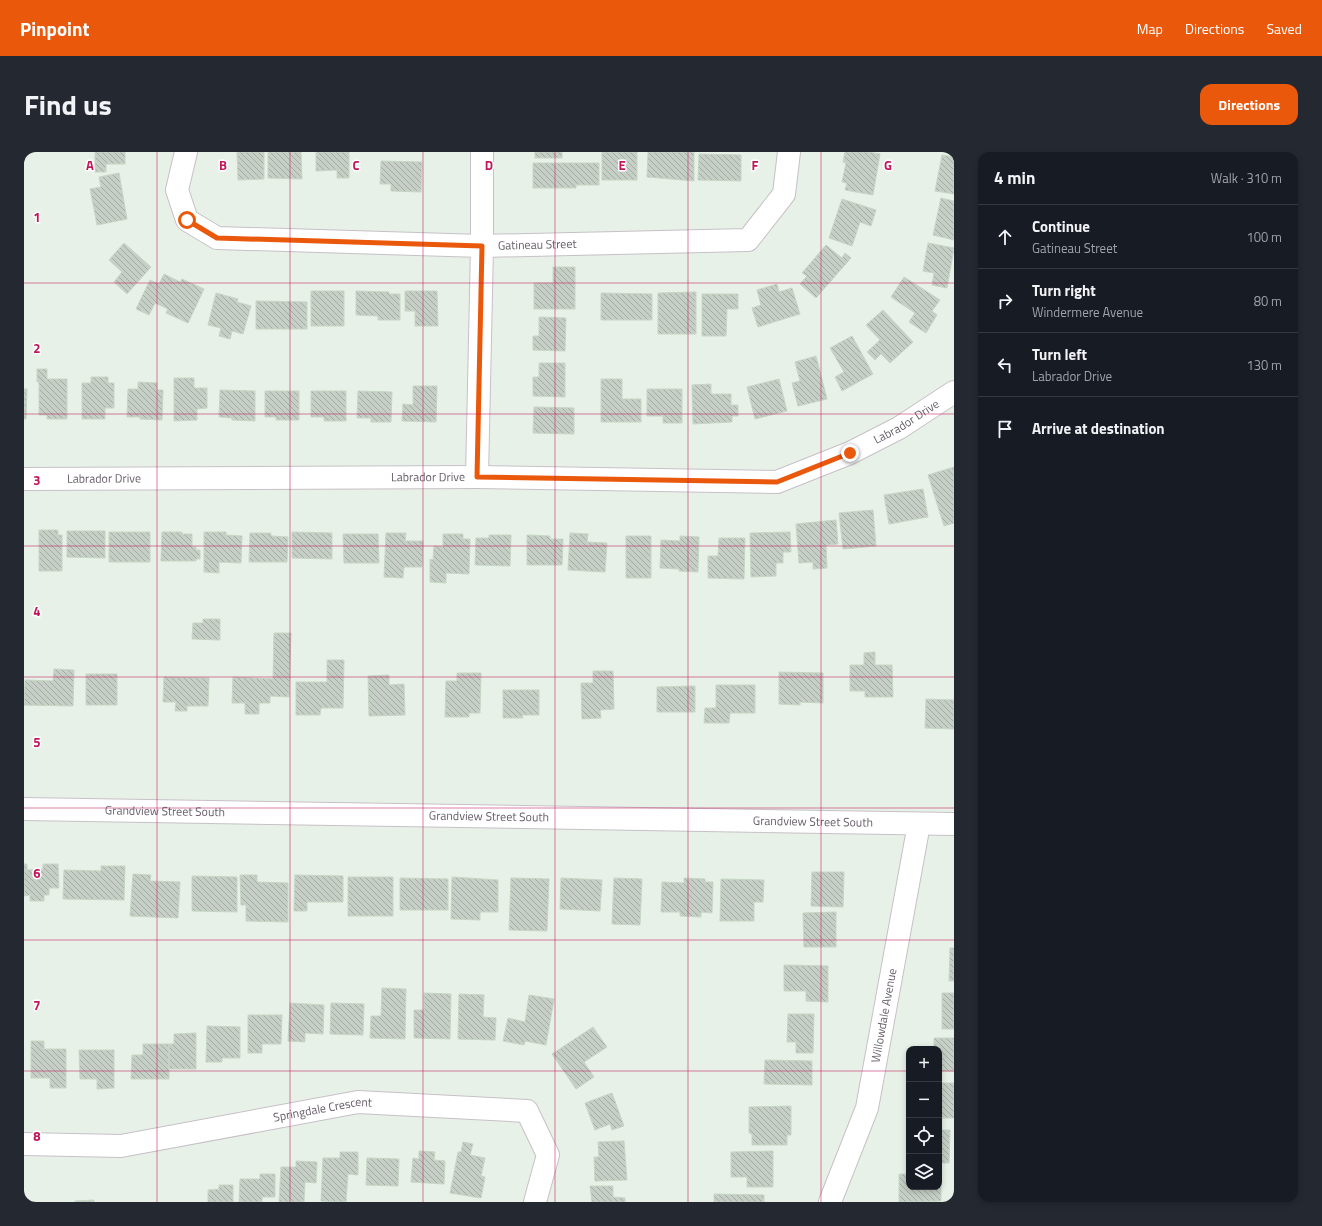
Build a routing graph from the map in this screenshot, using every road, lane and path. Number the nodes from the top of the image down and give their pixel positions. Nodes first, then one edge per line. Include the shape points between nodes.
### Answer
1 (186, 152) edge
2 (482, 152) edge
3 (789, 152) edge
4 (482, 246) junction
5 (954, 392) edge
6 (477, 477) junction
7 (24, 479) edge
8 (24, 809) edge
9 (919, 824) junction
10 (954, 824) edge
11 (24, 1144) edge
12 (535, 1202) edge
13 (830, 1202) edge

1 - 4 street, Gatineau Street via 177,190 187,220 217,238
2 - 4 street
3 - 4 street, Gatineau Street via 784,194 748,240
4 - 6 street
5 - 6 street, Labrador Drive via 899,428 850,453 777,482
6 - 7 street, Labrador Drive
8 - 9 street, Grandview Street South
9 - 10 street, Grandview Street South
9 - 13 street, Willowdale Avenue via 867,1108
11 - 12 street, Springdale Crescent via 121,1146 358,1102 527,1111 548,1155

